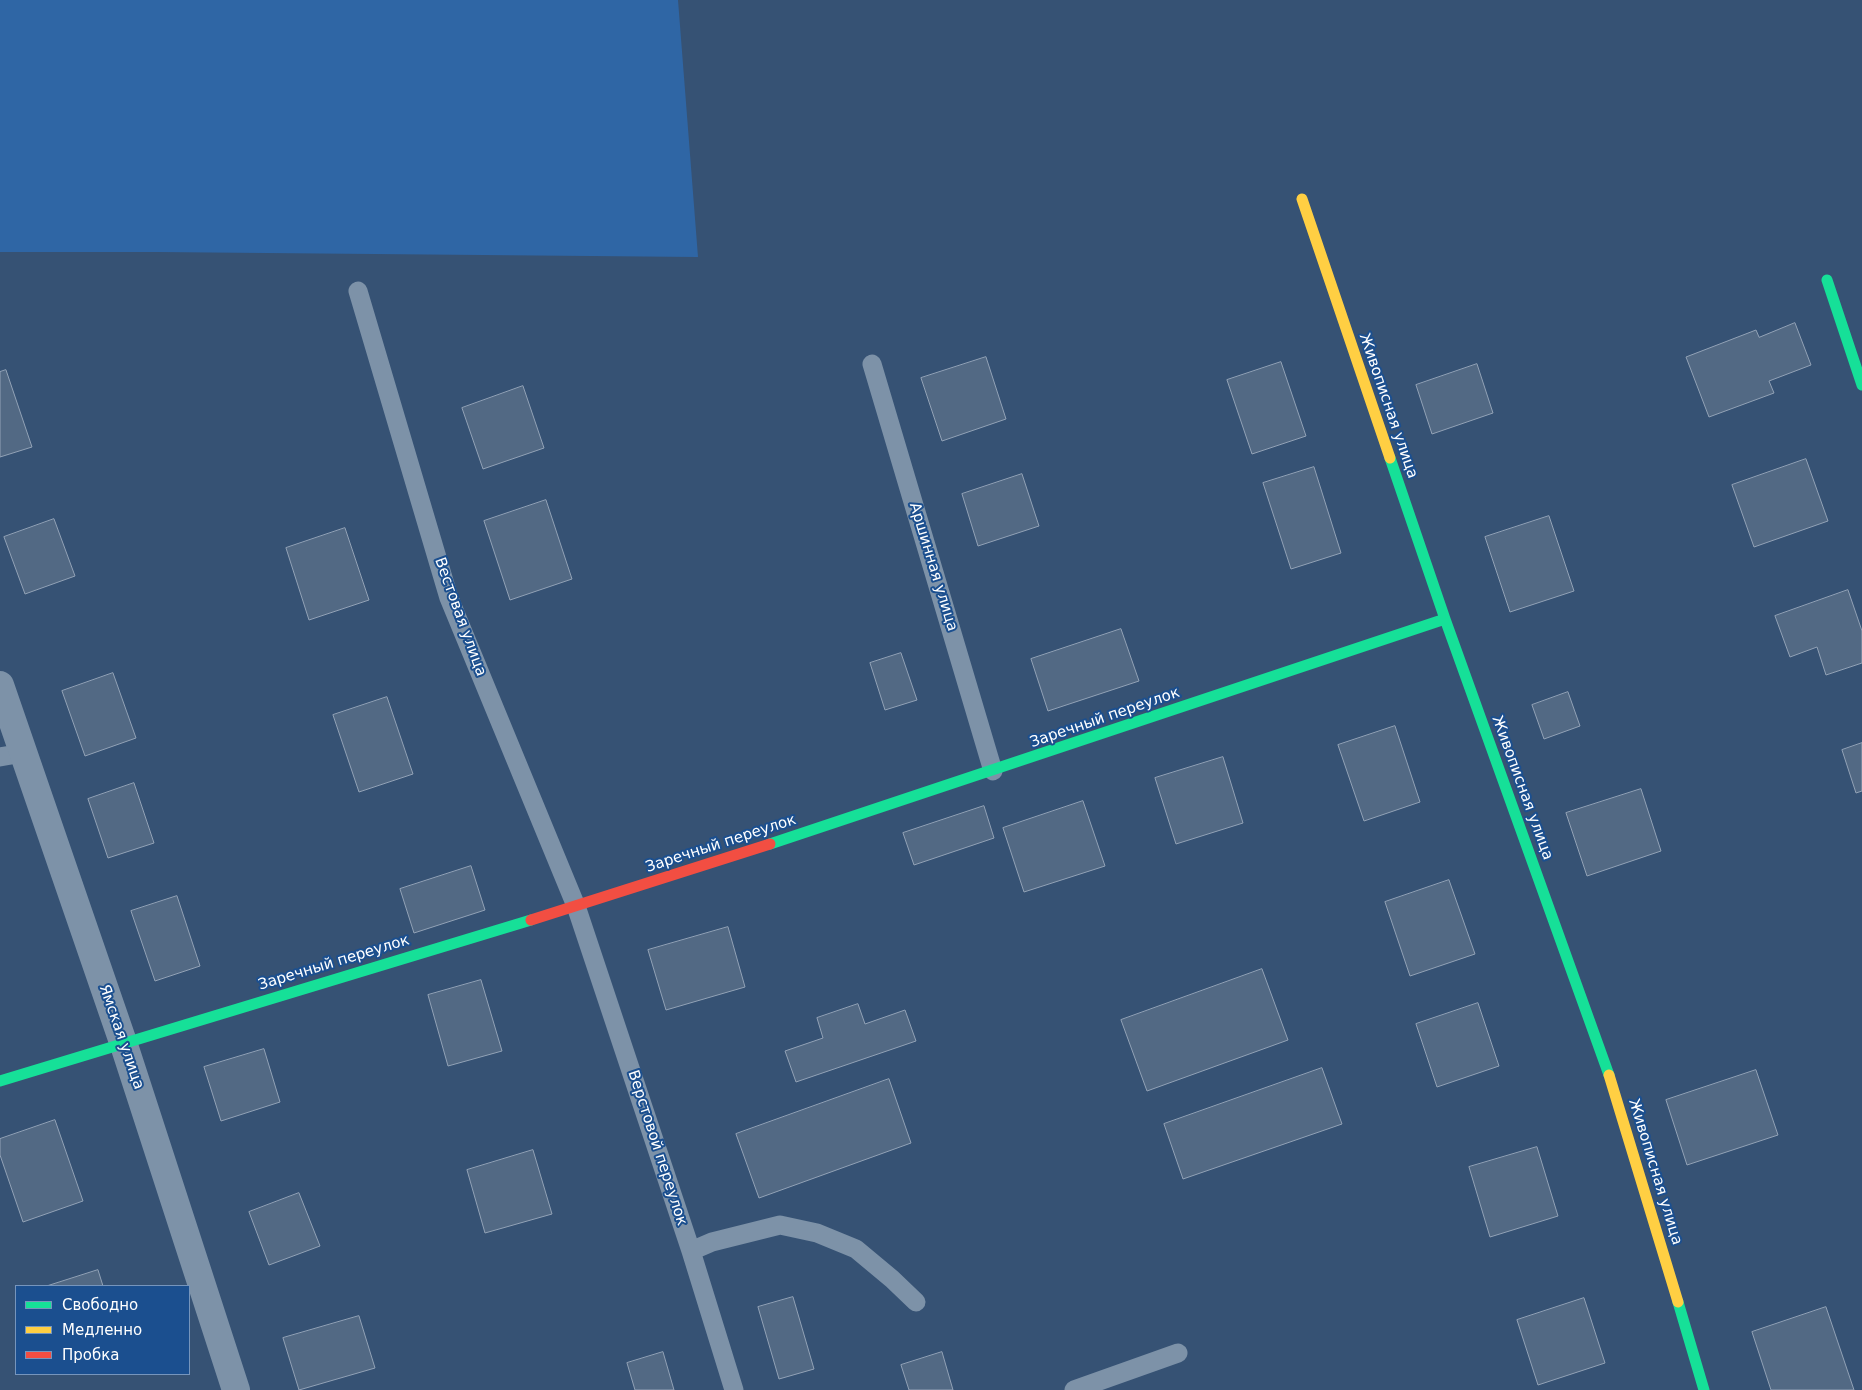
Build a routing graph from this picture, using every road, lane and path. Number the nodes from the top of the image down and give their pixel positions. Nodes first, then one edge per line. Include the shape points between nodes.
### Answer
1 (1302, 199) dead end
2 (1827, 280) dead end
3 (358, 290) dead end
4 (872, 364) dead end
5 (1862, 385) edge
6 (1445, 619) junction
7 (0, 685) edge
8 (12, 755) edge
9 (993, 771) junction
10 (576, 906) junction
11 (123, 1042) junction
12 (0, 1081) edge
13 (691, 1251) junction
14 (916, 1302) dead end
15 (1178, 1353) dead end
16 (236, 1390) edge
17 (734, 1390) edge
18 (1074, 1390) edge
19 (1704, 1390) edge

1 - 6 street, Живописная улица
2 - 5 street
3 - 10 lane, Вестовая улица via 449,598
4 - 9 lane, Аршинная улица
6 - 9 street, Заречный переулок
6 - 19 street, Живописная улица via 1614,1088
7 - 8 street, Ямская улица
8 - 11 street, Ямская улица
9 - 10 street, Заречный переулок
10 - 11 street, Заречный переулок
10 - 13 lane, Верстовой переулок
11 - 12 street, Заречный переулок
11 - 16 street, Ямская улица
13 - 14 lane via 712,1242 780,1226 816,1233 856,1250
13 - 17 lane, Верстовой переулок
15 - 18 lane

